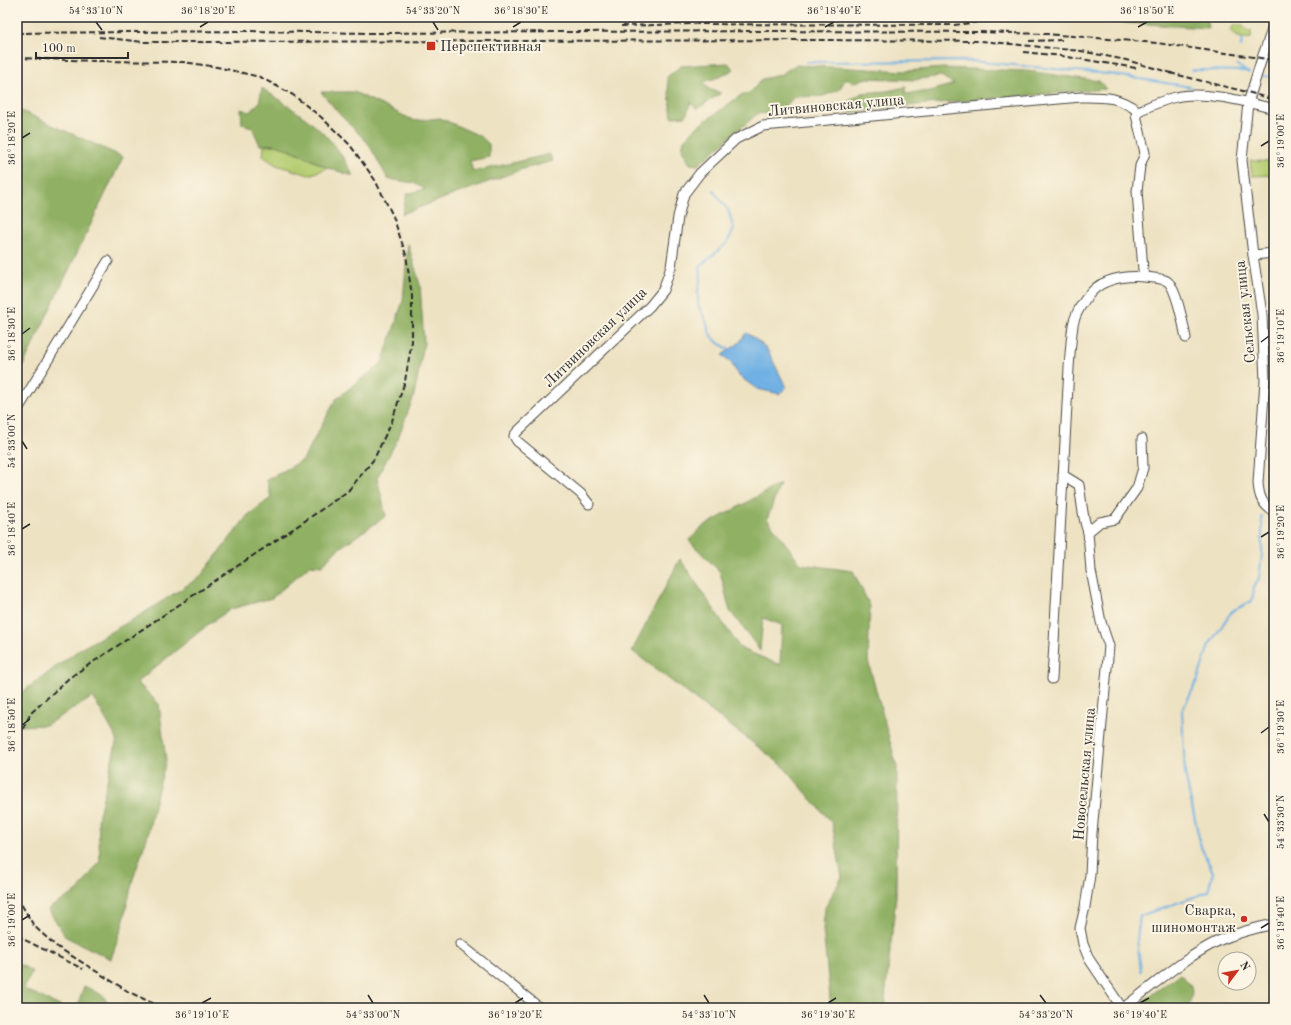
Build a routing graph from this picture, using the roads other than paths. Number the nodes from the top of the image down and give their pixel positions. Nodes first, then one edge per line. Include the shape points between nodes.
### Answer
1 (1274, 24) edge
2 (1248, 102) junction
3 (1274, 109) edge
4 (1138, 111) junction
5 (1274, 253) edge
6 (1253, 255) junction
7 (108, 261) dead end
8 (1146, 277) junction
9 (1186, 338) dead end
10 (17, 411) edge
11 (1142, 439) dead end
12 (1063, 475) junction
13 (589, 504) dead end
14 (1274, 512) edge
15 (1088, 532) junction
16 (1052, 679) dead end
17 (1274, 924) edge
18 (460, 944) dead end
19 (540, 1008) edge
20 (1123, 1008) edge

1 - 2 street, Сельская улица
2 - 3 street
2 - 4 street via 1196,94 1176,97
2 - 6 street, Сельская улица via 1242,160
4 - 8 street via 1136,114 1145,153 1140,166 1138,190 1143,270
4 - 13 street, Литвиновская улица via 1127,103 1110,98 1080,97 763,126 736,139 700,173 684,194 671,267 663,290 650,306 514,436 582,494
5 - 6 street
6 - 14 street, Сельская улица via 1262,314 1265,381 1258,493 1262,502
7 - 10 street
8 - 9 street via 1166,280 1171,284
8 - 12 street via 1132,276 1106,282 1096,288 1082,303 1073,323
11 - 15 street via 1143,468 1137,488 1115,519 1100,522
12 - 15 street, Новосельская улица via 1079,485 1084,522
12 - 16 street
15 - 20 street, Новосельская улица via 1091,571 1101,622 1109,646 1090,875 1080,928 1088,959
17 - 20 street via 1247,930 1219,941 1194,955
18 - 19 street

